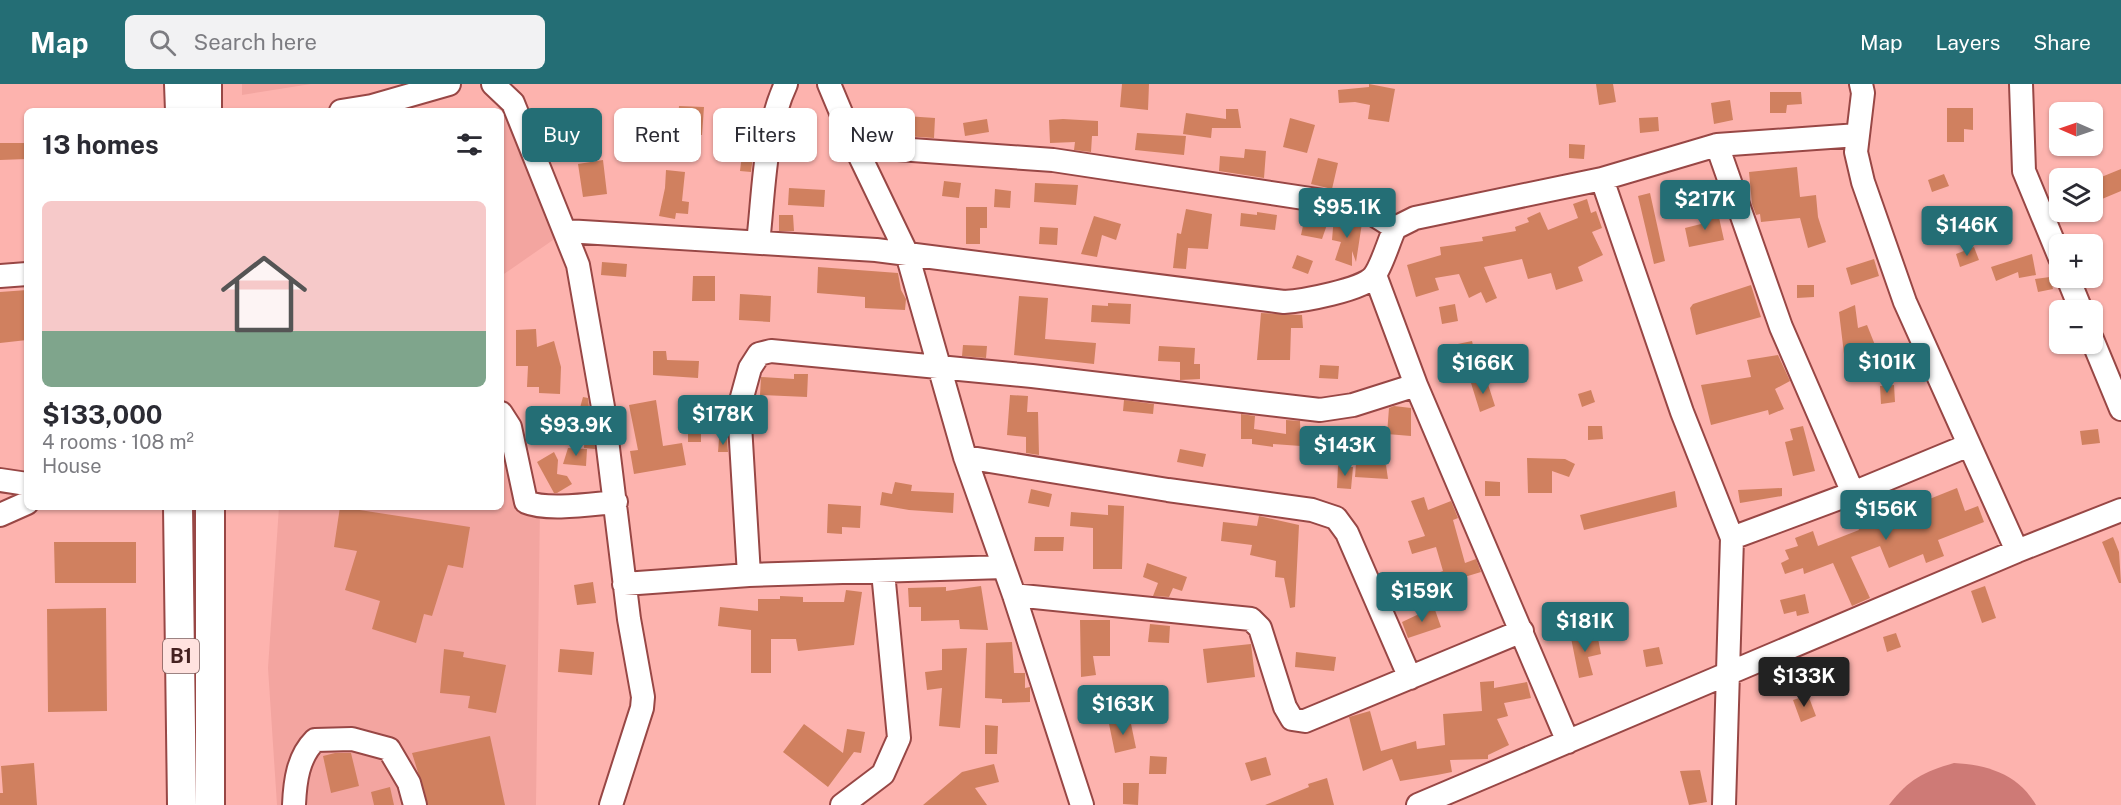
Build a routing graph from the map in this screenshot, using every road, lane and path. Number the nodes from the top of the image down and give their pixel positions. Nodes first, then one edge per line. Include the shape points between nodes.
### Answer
1 (179, 84) edge
2 (207, 84) edge
3 (449, 84) edge
4 (494, 84) edge
5 (786, 84) edge
6 (829, 84) edge
7 (1861, 84) edge
8 (2021, 84) edge
9 (180, 108) edge
10 (207, 108) edge
11 (360, 108) edge
12 (839, 108) edge
13 (1858, 135) junction
14 (1717, 145) junction
15 (915, 150) edge
16 (863, 162) edge
17 (1602, 179) junction
18 (1395, 228) junction
19 (566, 231) junction
20 (2050, 234) edge
21 (758, 243) junction
22 (908, 254) junction
23 (24, 274) edge
24 (1375, 275) junction
25 (0, 276) edge
26 (2098, 354) edge
27 (939, 367) junction
28 (1416, 385) junction
29 (2121, 409) edge
30 (504, 418) edge
31 (1969, 445) junction
32 (965, 457) junction
33 (0, 480) edge
34 (24, 484) edge
35 (1853, 493) junction
36 (616, 502) junction
37 (24, 504) edge
38 (178, 510) edge
39 (210, 510) edge
40 (2121, 510) edge
41 (0, 515) edge
42 (1732, 538) junction
43 (2017, 551) junction
44 (1004, 567) junction
45 (883, 572) junction
46 (749, 575) junction
47 (624, 584) junction
48 (1014, 595) junction
49 (1522, 632) junction
50 (1730, 674) junction
51 (1410, 678) junction
52 (1568, 742) junction
53 (1076, 803) edge
54 (182, 805) edge
55 (210, 805) edge
56 (294, 805) edge
57 (415, 805) edge
58 (611, 805) edge
59 (842, 805) edge
60 (1418, 805) edge
61 (1724, 805) edge

1 - 9 main road
2 - 10 main road
3 - 11 street
4 - 19 street via 513,103
5 - 21 street via 779,100 768,159
6 - 12 street
7 - 13 street
8 - 20 street via 2025,171
13 - 14 street
13 - 31 street via 1856,152 1863,182 1905,302
14 - 17 street
14 - 35 street via 1781,327
15 - 18 street via 1053,160 1350,205
16 - 22 street
17 - 18 street via 1415,218
17 - 42 street via 1682,412
18 - 24 street
19 - 21 street
19 - 36 street via 580,276
21 - 22 street
22 - 24 street via 1284,302 1365,283
22 - 27 street
23 - 25 street
24 - 28 street
26 - 29 street
27 - 28 street via 1320,410 1353,405
27 - 32 street
27 - 46 street via 771,351 759,354 750,368 739,408
28 - 49 street
30 - 36 street via 510,427 526,502 553,506
31 - 35 street
31 - 43 street
32 - 44 street
32 - 51 street via 1312,510 1336,518 1347,532
33 - 34 street
35 - 42 street
36 - 47 street
37 - 41 street
38 - 54 main road, B1
39 - 55 main road, B1
40 - 43 street
42 - 50 street
43 - 50 street
44 - 45 street
44 - 48 street
45 - 46 street
45 - 59 street via 899,738 884,774
46 - 47 street
47 - 58 street via 644,697
48 - 51 street via 1251,620 1260,628 1292,719 1305,721
48 - 53 street
49 - 51 street
49 - 52 street
50 - 52 street
50 - 61 street
52 - 60 street
56 - 57 street via 297,772 305,750 315,740 352,739 389,749 409,783

